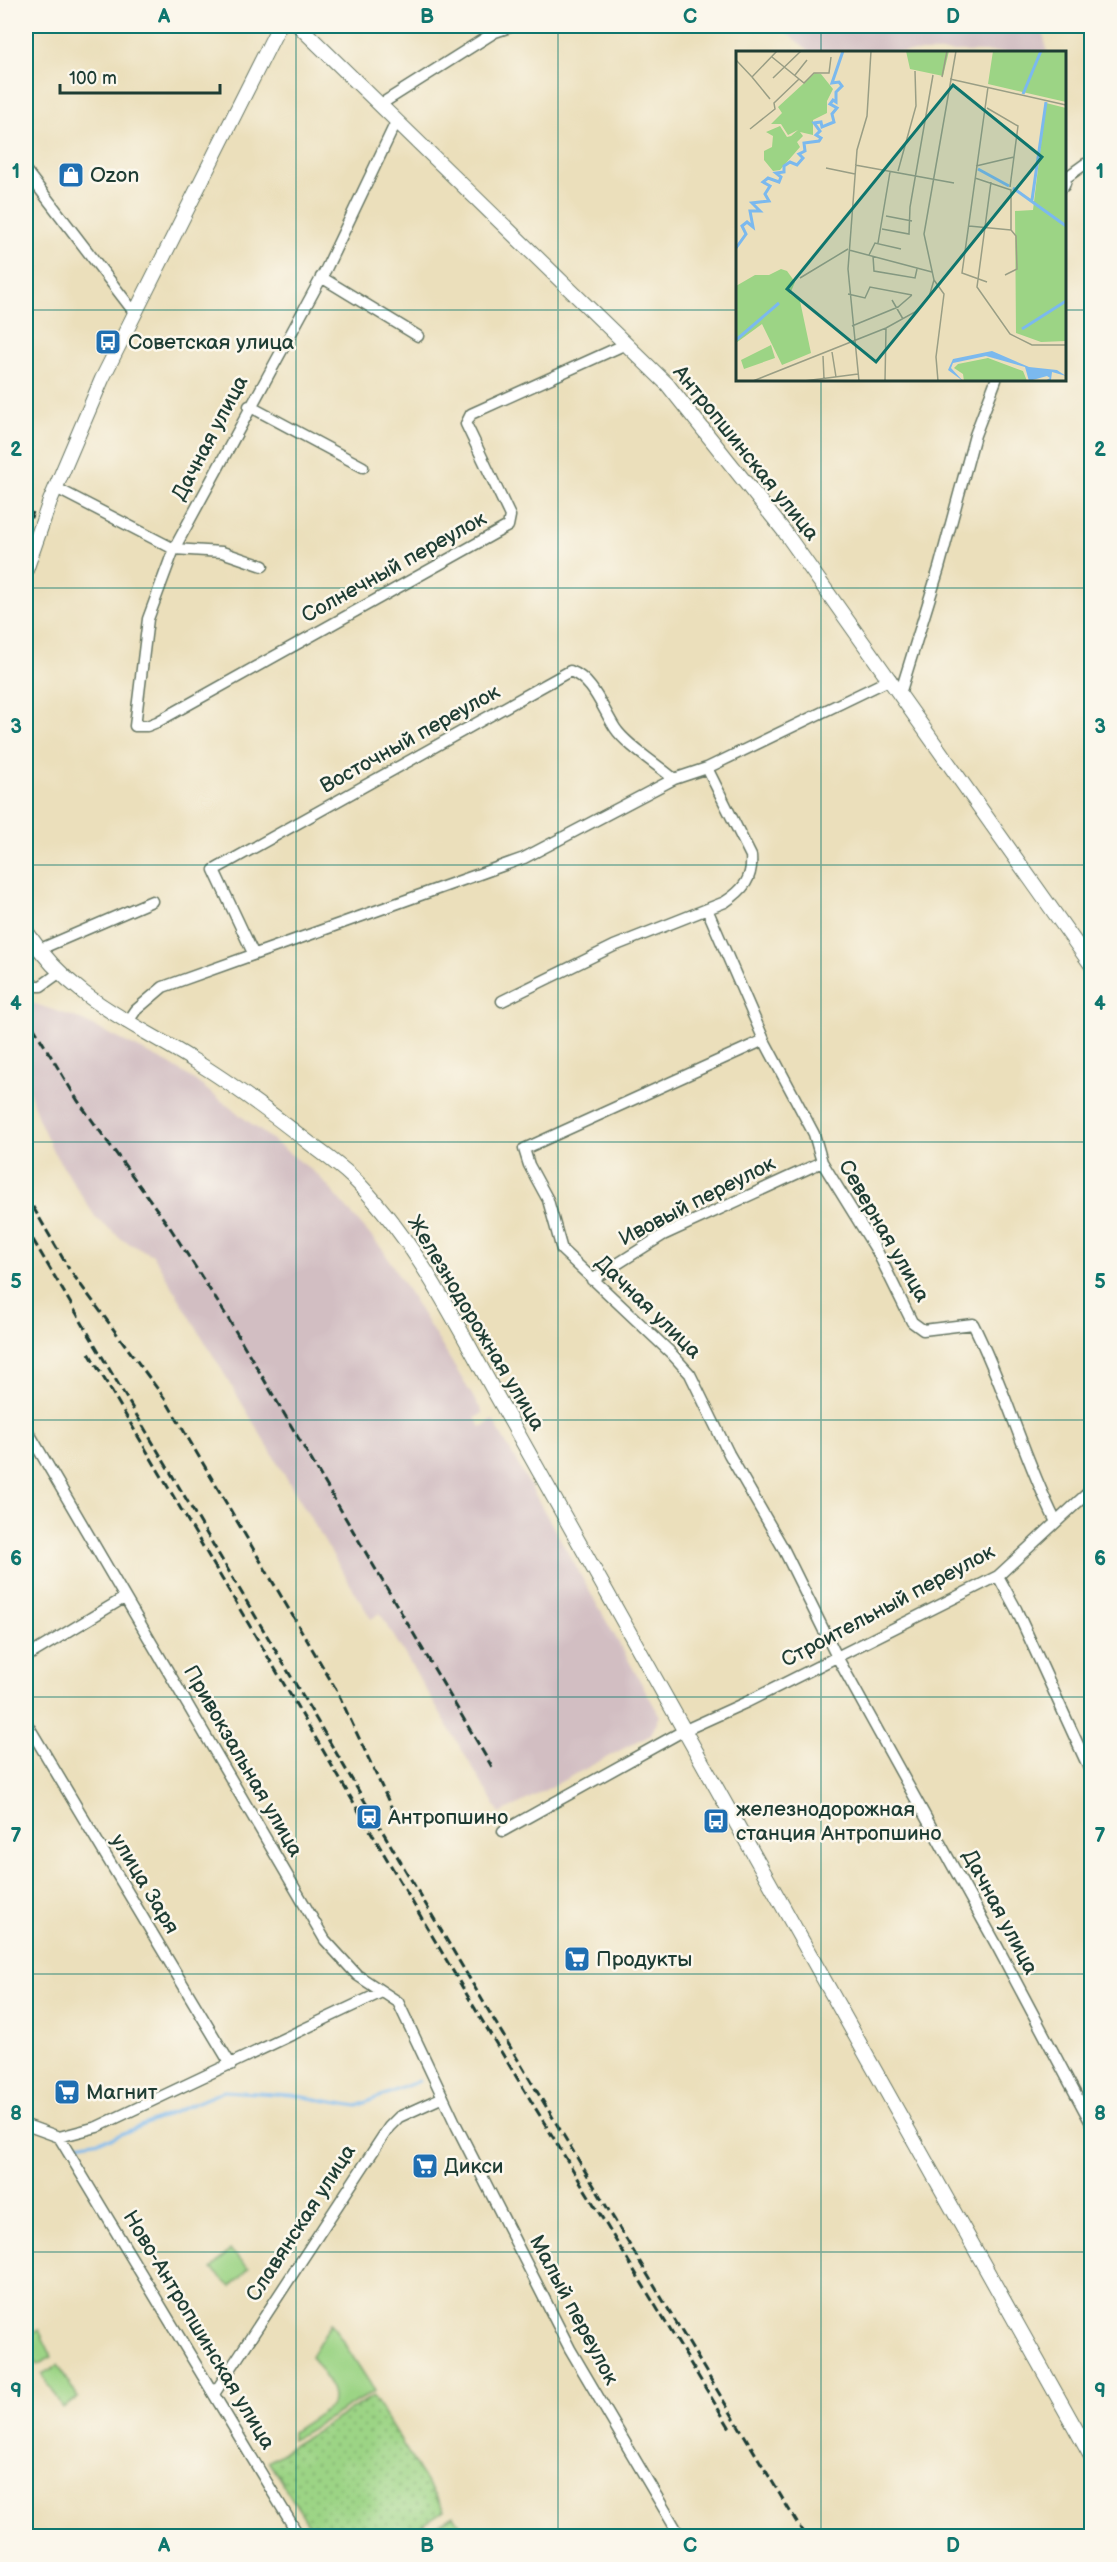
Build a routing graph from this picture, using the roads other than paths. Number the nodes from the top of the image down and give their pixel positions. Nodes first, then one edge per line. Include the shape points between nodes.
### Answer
1 (279, 26) edge
2 (299, 26) edge
3 (513, 26) edge
4 (381, 104) junction
5 (397, 120) junction
6 (1085, 164) dead end
7 (26, 171) edge
8 (1066, 182) edge
9 (321, 277) junction
10 (134, 312) junction
11 (418, 336) dead end
12 (626, 344) junction
13 (996, 381) edge
14 (249, 406) junction
15 (363, 467) dead end
16 (56, 488) junction
17 (174, 549) junction
18 (262, 566) dead end
19 (26, 570) edge
20 (891, 679) junction
21 (900, 694) junction
22 (135, 726) joint
23 (707, 768) junction
24 (674, 779) junction
25 (152, 901) dead end
26 (707, 909) junction
27 (26, 932) edge
28 (38, 950) junction
29 (253, 953) junction
30 (1092, 966) edge
31 (58, 973) junction
32 (26, 986) edge
33 (502, 1001) dead end
34 (127, 1023) junction
35 (764, 1040) junction
36 (822, 1162) junction
37 (592, 1280) junction
38 (26, 1428) edge
39 (1092, 1489) edge
40 (1055, 1520) junction
41 (998, 1576) junction
42 (124, 1598) junction
43 (836, 1655) junction
44 (26, 1657) edge
45 (26, 1722) edge
46 (683, 1731) junction
47 (1092, 1774) edge
48 (503, 1831) dead end
49 (382, 1992) junction
50 (231, 2065) junction
51 (443, 2097) junction
52 (26, 2125) edge
53 (1092, 2125) edge
54 (61, 2141) junction
55 (214, 2394) junction
56 (1092, 2458) edge
57 (299, 2536) edge
58 (680, 2536) edge

1 - 10 street
2 - 4 street, Антропшинская улица
3 - 4 street via 495,32
4 - 5 street, Антропшинская улица
5 - 9 street, Дачная улица
5 - 12 street, Антропшинская улица
6 - 8 street
7 - 10 street
9 - 11 street
9 - 14 street, Дачная улица
10 - 16 street
12 - 20 street, Антропшинская улица via 667,384 784,531
12 - 22 street, Солнечный переулок via 471,414 466,424 510,516 508,526 157,722
13 - 21 street via 975,435
14 - 15 street
14 - 17 street, Дачная улица
16 - 17 street
16 - 19 street
17 - 18 street via 222,552
17 - 22 street, Дачная улица via 148,619
20 - 21 street, Антропшинская улица
20 - 23 street
21 - 30 street, Антропшинская улица
23 - 24 street
23 - 26 street via 752,856 749,880 740,892
24 - 29 street via 524,858
24 - 29 street, Восточный переулок via 616,731 591,687 581,675 570,671 214,870
25 - 28 street
26 - 33 street via 614,946
26 - 35 street, Северная улица
27 - 28 street, Железнодорожная улица
28 - 31 street, Железнодорожная улица
29 - 34 street via 163,987
31 - 32 street via 41,986
31 - 34 street, Железнодорожная улица
34 - 46 street, Железнодорожная улица via 193,1060 260,1105 350,1175 388,1216 486,1377
35 - 36 street, Северная улица via 813,1134
35 - 37 street, Дачная улица via 524,1149 548,1200 562,1250
36 - 37 street, Ивовый переулок via 663,1235
36 - 40 street, Северная улица via 877,1251 912,1322 923,1330 973,1324
37 - 43 street, Дачная улица via 690,1374
38 - 42 street, Привокзальная улица
39 - 40 street, Строительный переулок
40 - 41 street, Строительный переулок
41 - 43 street, Строительный переулок
41 - 47 street
42 - 44 street
42 - 49 street, Привокзальная улица via 325,1940 357,1975
43 - 46 street, Строительный переулок
43 - 53 street, Дачная улица
45 - 50 street, улица Заря
46 - 48 street, Строительный переулок
46 - 56 street, Железнодорожная улица
49 - 50 street
49 - 51 street, Привокзальная улица via 398,2002
50 - 54 street
51 - 55 street, Славянская улица via 399,2117 388,2127
51 - 58 street, Малый переулок via 570,2349
52 - 54 street
54 - 55 street, Ново-Антропшинская улица
55 - 57 street, Ново-Антропшинская улица

